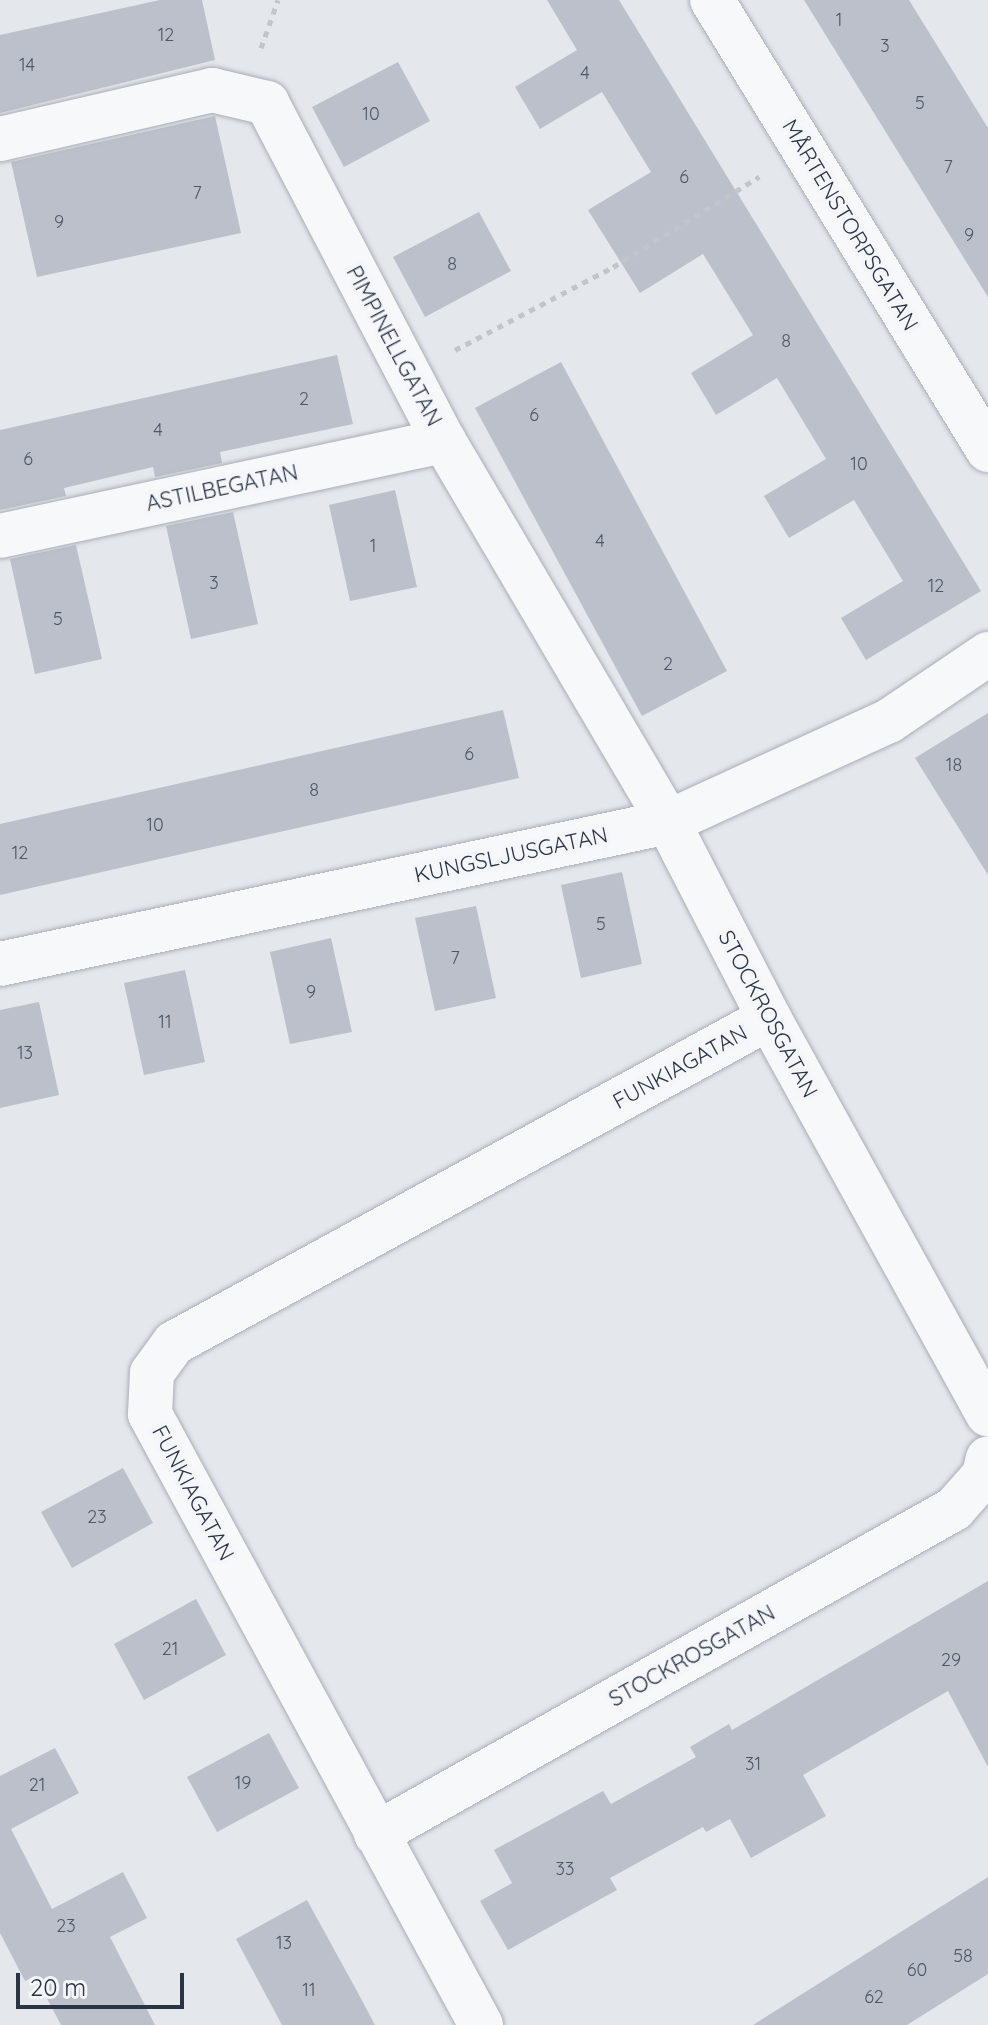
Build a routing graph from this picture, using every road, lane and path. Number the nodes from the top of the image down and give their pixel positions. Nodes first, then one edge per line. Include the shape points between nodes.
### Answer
1 (712, 0) edge
2 (0, 139) edge
3 (804, 150) junction
4 (443, 356) dead end
5 (444, 441) junction
6 (988, 450) edge
7 (0, 536) edge
8 (988, 654) edge
9 (668, 822) junction
10 (0, 964) edge
11 (769, 1018) junction
12 (988, 1415) edge
13 (988, 1458) edge
14 (376, 1834) junction
15 (481, 2025) edge

1 - 3 street, MÅRTENSTORPSGATAN
2 - 5 street, PIMPINELLGATAN via 212,90 267,103
3 - 4 path via 613,267
3 - 6 street, MÅRTENSTORPSGATAN
5 - 7 street, ASTILBEGATAN
5 - 9 street, PIMPINELLGATAN
8 - 9 street, KUNGSLJUSGATAN via 889,721
9 - 10 street, KUNGSLJUSGATAN
9 - 11 street, STOCKROSGATAN
11 - 12 street, STOCKROSGATAN
11 - 14 street, FUNKIAGATAN via 174,1343 152,1373 150,1414
13 - 14 street, STOCKROSGATAN via 984,1475 954,1509
14 - 15 street, FUNKIAGATAN

